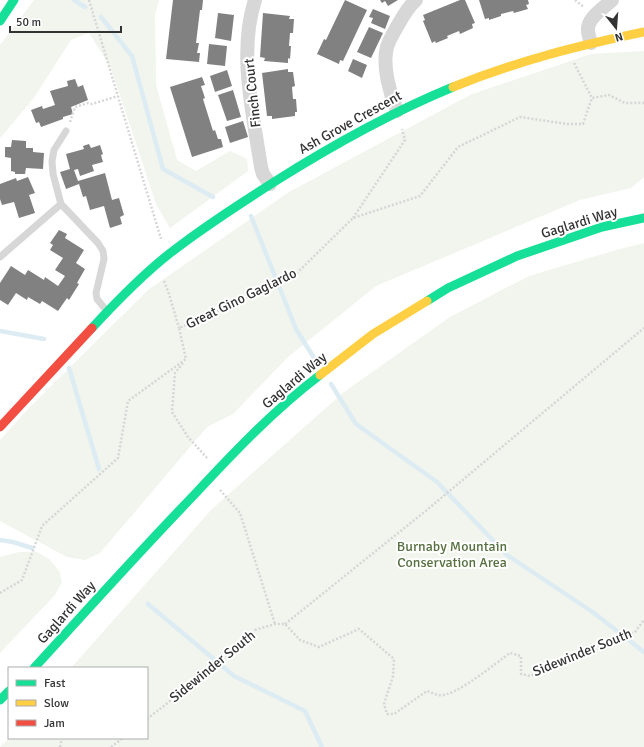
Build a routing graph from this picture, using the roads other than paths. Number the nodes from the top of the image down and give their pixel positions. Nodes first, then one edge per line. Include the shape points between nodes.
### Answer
1 (14, 0) edge
2 (255, 0) edge
3 (416, 0) edge
4 (612, 0) edge
5 (0, 21) edge
6 (644, 32) edge
7 (591, 43) junction
8 (397, 111) junction
9 (66, 131) road end
10 (270, 184) junction
11 (61, 204) junction
12 (644, 218) edge
13 (0, 257) edge
14 (108, 312) junction
15 (0, 427) edge
16 (35, 667) edge
17 (8, 692) edge
18 (0, 700) edge

1 - 5 street
2 - 10 street, Finch Court via 249,25 248,78 261,167
3 - 8 street via 402,17 386,52 390,90
4 - 7 street via 590,22 588,30
6 - 7 street, Ash Grove Crescent
7 - 8 street, Ash Grove Crescent via 506,66
8 - 10 street, Ash Grove Crescent via 331,146
9 - 11 lane via 54,150 52,161
10 - 14 street, Ash Grove Crescent via 156,265
11 - 13 lane
11 - 14 lane via 98,243 102,251 104,260 96,293 100,304
12 - 16 street, Gaglardi Way via 602,227 524,254 448,288 373,334 300,390 243,443
14 - 15 street, Ash Grove Crescent
17 - 18 street

